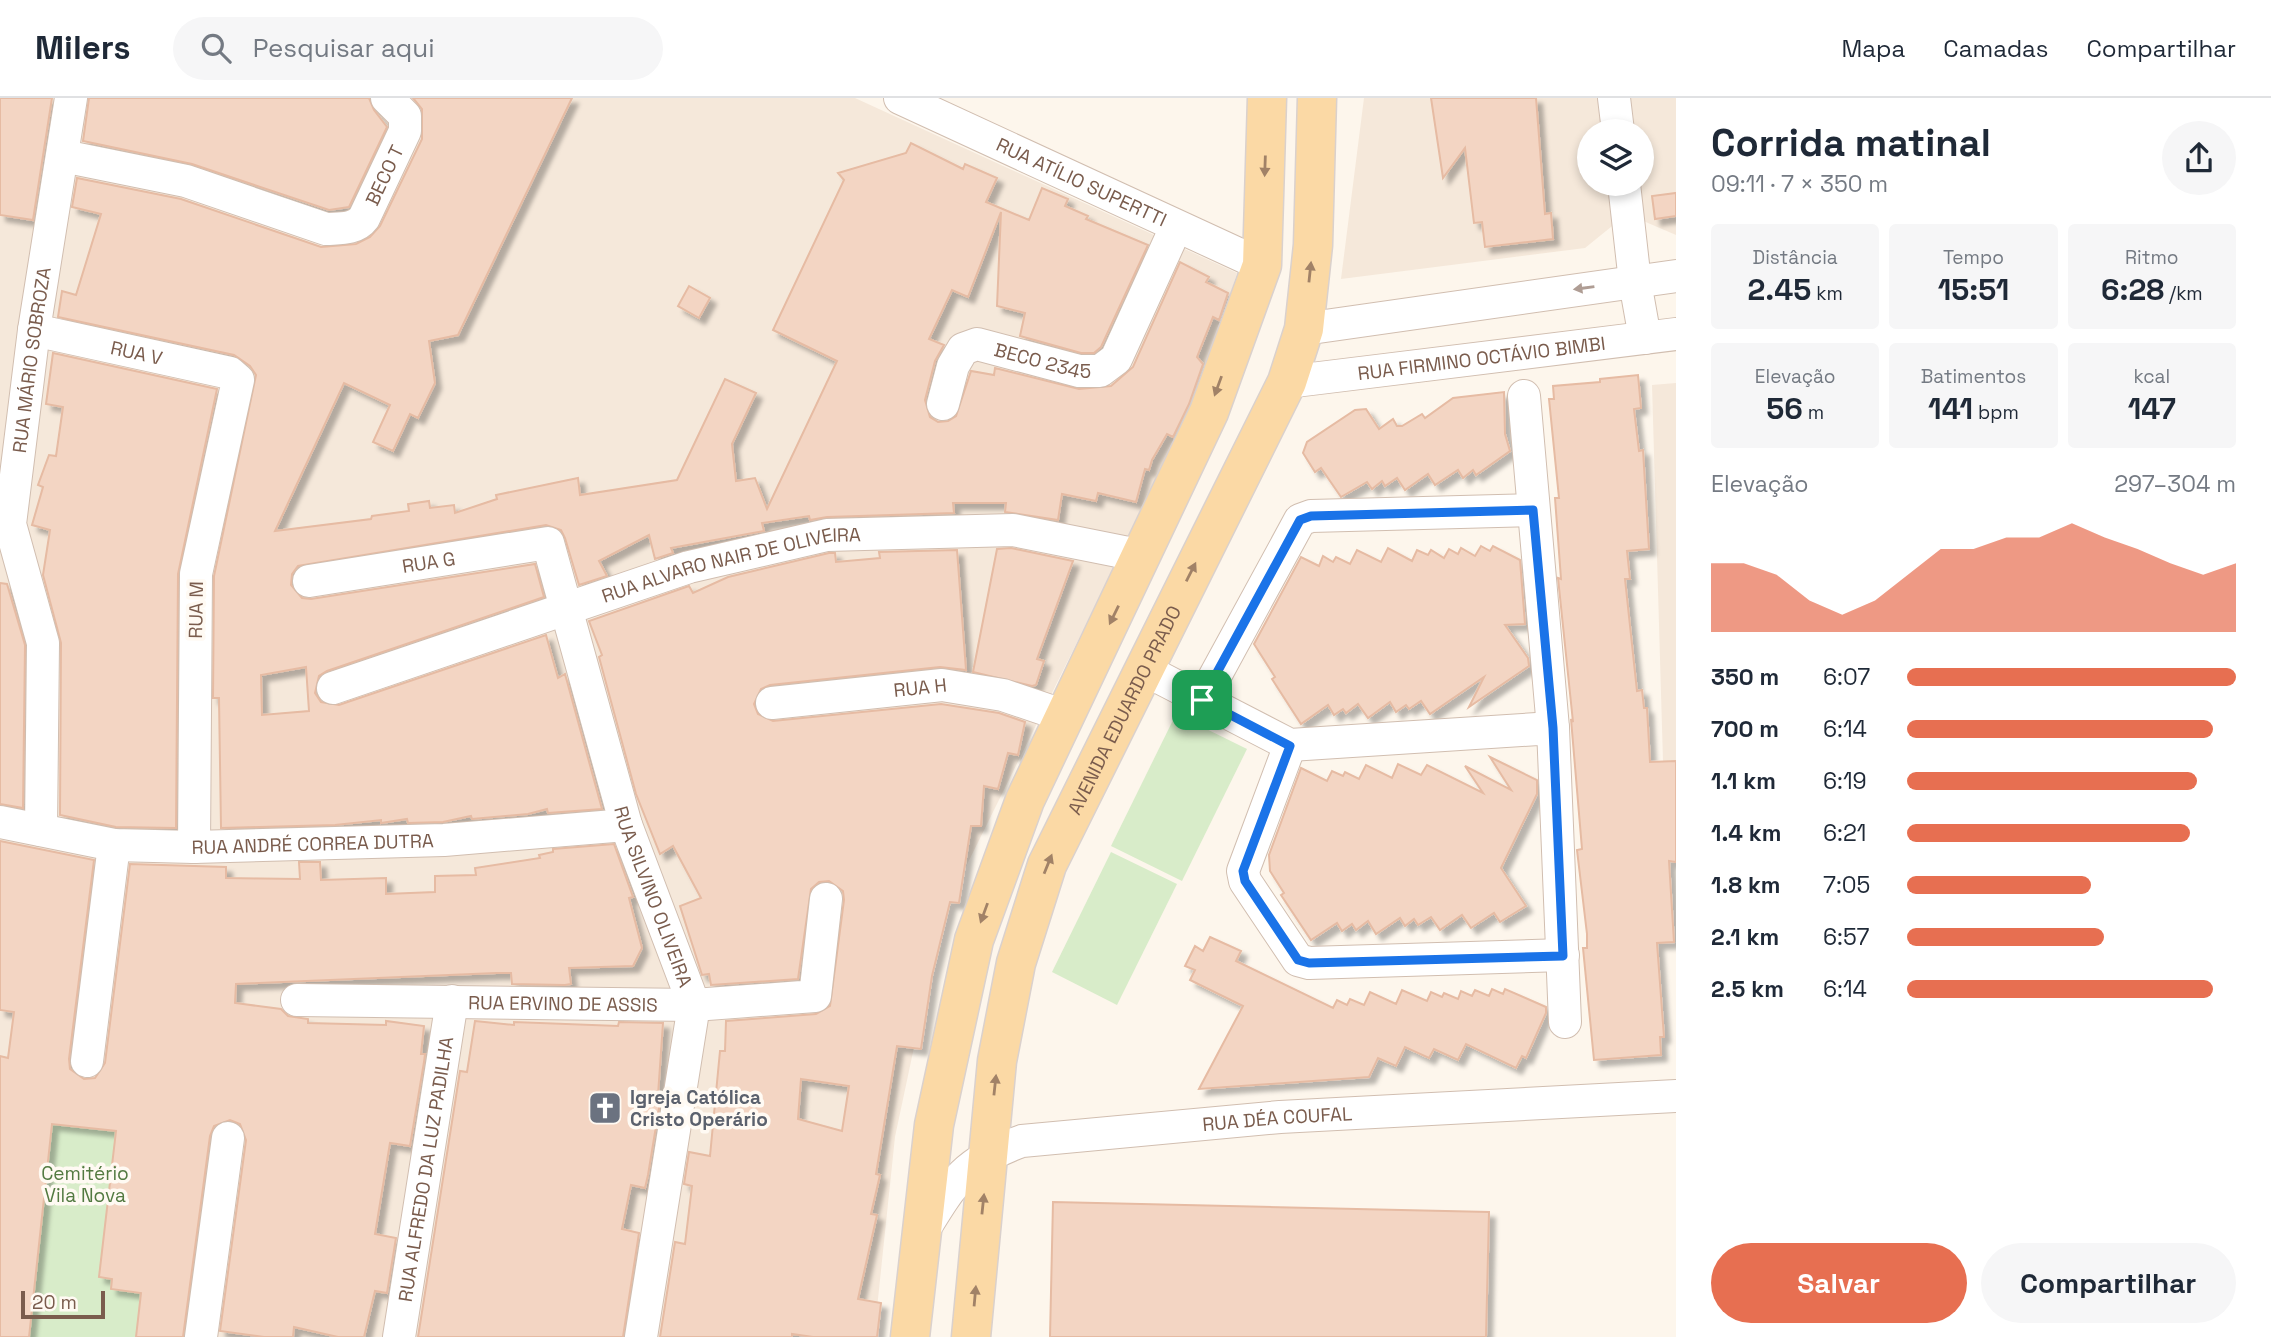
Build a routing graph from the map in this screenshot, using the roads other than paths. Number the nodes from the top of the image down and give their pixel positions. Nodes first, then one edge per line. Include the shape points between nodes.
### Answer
1 (71, 98) edge
2 (387, 98) edge
3 (900, 98) edge
4 (1268, 98) edge
5 (1317, 98) edge
6 (1614, 98) edge
7 (1617, 119) edge
8 (63, 156) junction
9 (1625, 196) edge
10 (1175, 227) junction
11 (1262, 265) junction
12 (1676, 276) edge
13 (1635, 282) junction
14 (1304, 329) junction
15 (34, 330) junction
16 (1661, 336) edge
17 (237, 377) joint
18 (1287, 382) junction
19 (1524, 396) dead end
20 (943, 404) dead end
21 (1533, 510) junction
22 (548, 543) joint
23 (1143, 556) junction
24 (309, 581) dead end
25 (567, 607) junction
26 (1143, 669) junction
27 (332, 688) dead end
28 (1194, 696) junction
29 (772, 703) dead end
30 (1065, 716) junction
31 (1553, 728) junction
32 (1290, 746) junction
33 (0, 822) edge
34 (626, 825) junction
35 (41, 830) junction
36 (114, 845) junction
37 (194, 847) junction
38 (826, 899) dead end
39 (1563, 956) junction
40 (298, 1000) dead end
41 (452, 1001) junction
42 (694, 1005) junction
43 (1565, 1022) dead end
44 (88, 1060) dead end
45 (1676, 1096) edge
46 (228, 1138) dead end
47 (988, 1153) junction
48 (920, 1236) junction
49 (206, 1336) edge
50 (399, 1337) edge
51 (641, 1337) edge
52 (911, 1337) edge
53 (971, 1337) edge

1 - 8 street, RUA MÁRIO SOBROZA
2 - 8 street, BECO T via 407,123 360,223 343,228 326,229 186,181
3 - 10 street, RUA ATÍLIO SUPERTTI
4 -> 11 main road
14 -> 5 main road, AVENIDA EDUARDO PRADO via 1313,245
6 - 7 street
8 - 15 street, RUA MÁRIO SOBROZA
9 - 13 street
10 - 11 street, RUA ATÍLIO SUPERTTI
10 - 20 street, BECO 2345 via 1116,359 1100,372 977,344 963,349 953,366
11 -> 23 main road via 1209,412
12 - 13 street
13 -> 14 street
13 - 16 street
14 - 18 main road, AVENIDA EDUARDO PRADO
15 - 17 street, RUA V
15 - 35 street, RUA MÁRIO SOBROZA via 10,524 43,643
16 - 18 street, RUA FIRMINO OCTÁVIO BIMBI
17 - 37 street, RUA M via 196,574
26 -> 18 main road, AVENIDA EDUARDO PRADO
19 - 21 street
21 - 28 street via 1311,516 1300,520
21 - 31 street
22 - 24 street, RUA G
22 - 25 street, RUA SILVINO OLIVEIRA
23 - 25 street, RUA ALVARO NAIR DE OLIVEIRA via 1013,530 827,535 689,567
23 -> 30 main road
25 - 27 street, RUA ALVARO NAIR DE OLIVEIRA
25 - 34 street, RUA SILVINO OLIVEIRA
26 - 28 street
47 -> 26 main road, AVENIDA EDUARDO PRADO via 998,1061 1016,963 1043,877
28 - 32 street
29 - 30 street, RUA H via 942,685 1003,695
30 -> 48 main road via 1025,800 974,940 934,1125
31 - 32 street
31 - 39 street
32 - 39 street via 1243,871 1245,881 1298,960
33 - 35 street, RUA ANDRÉ CORREA DUTRA
34 - 37 street, RUA ANDRÉ CORREA DUTRA via 444,840
34 - 42 street, RUA SILVINO OLIVEIRA
35 - 36 street, RUA ANDRÉ CORREA DUTRA
36 - 37 street, RUA ANDRÉ CORREA DUTRA
36 - 44 street
38 - 42 street, RUA ERVINO DE ASSIS via 815,996
39 - 43 street
40 - 41 street, RUA ERVINO DE ASSIS
41 - 42 street, RUA ERVINO DE ASSIS
41 - 50 street, RUA ALFREDO DA LUZ PADILHA
42 - 51 street, RUA SILVINO OLIVEIRA
45 - 47 street, RUA DÉA COUFAL via 1280,1117 1022,1141
46 - 49 street
47 - 48 street, RUA DÉA COUFAL via 954,1184
53 -> 47 main road, AVENIDA EDUARDO PRADO
48 - 52 main road

